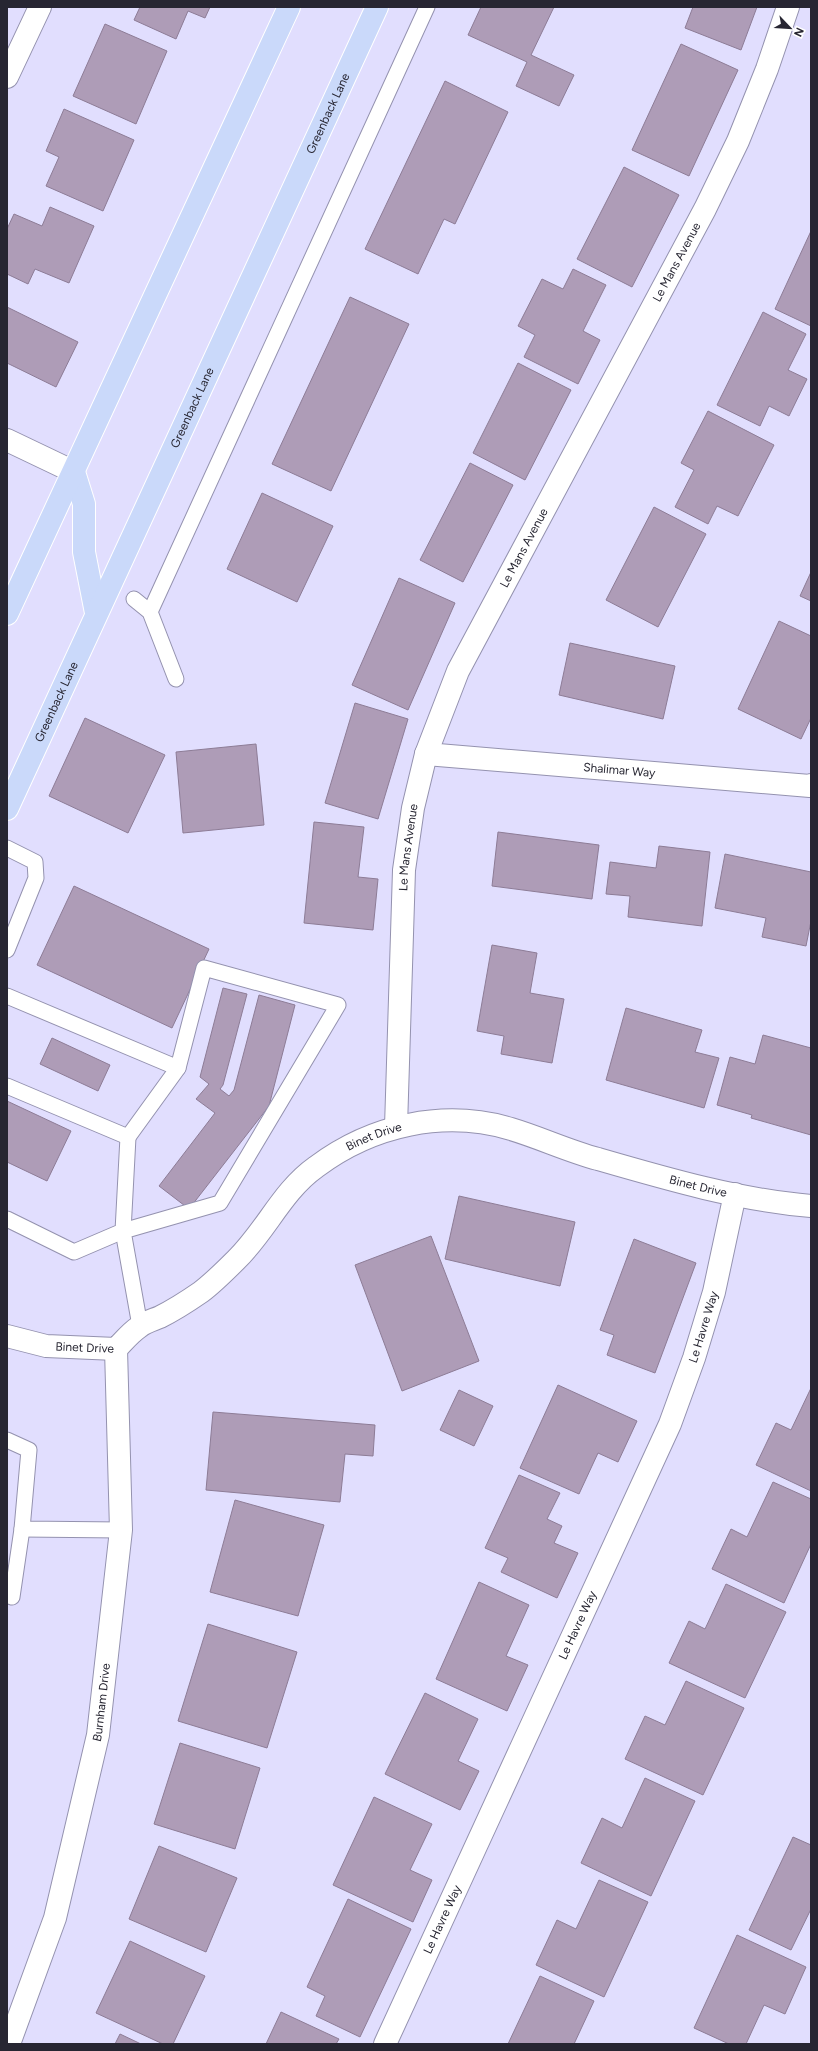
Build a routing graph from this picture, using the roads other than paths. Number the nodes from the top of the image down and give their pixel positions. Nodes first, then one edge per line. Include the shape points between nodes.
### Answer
1 (40, 7) edge
2 (289, 7) edge
3 (378, 7) edge
4 (427, 7) edge
5 (788, 7) edge
6 (7, 77) edge
7 (7, 440) edge
8 (74, 472) junction
9 (134, 599) dead end
10 (150, 612) junction
11 (96, 613) junction
12 (7, 614) edge
13 (176, 679) dead end
14 (426, 754) junction
15 (811, 785) edge
16 (7, 809) edge
17 (7, 848) edge
18 (7, 950) edge
19 (7, 996) edge
20 (178, 1068) junction
21 (7, 1086) edge
22 (396, 1127) junction
23 (128, 1137) junction
24 (735, 1194) junction
25 (811, 1206) edge
26 (7, 1220) edge
27 (123, 1231) junction
28 (140, 1326) junction
29 (7, 1336) edge
30 (116, 1349) junction
31 (7, 1440) edge
32 (22, 1529) junction
33 (121, 1530) junction
34 (7, 1595) edge
35 (9, 2044) edge
36 (384, 2044) edge

1 - 6 street
2 - 8 main road
3 - 11 main road, Greenback Lane
4 - 10 lane
5 - 14 street, Le Mans Avenue via 738,141 701,216 458,671
7 - 8 street
8 - 11 main road via 84,504 84,552
8 - 12 main road
9 - 10 lane
10 - 13 lane
11 - 16 main road, Greenback Lane
14 - 15 street, Shalimar Way
14 - 22 street, Le Mans Avenue via 413,808 404,870
17 - 18 lane via 35,862 36,878
19 - 20 lane
20 - 23 lane
20 - 27 lane via 204,968 338,1005 220,1203
21 - 23 lane
22 - 24 street, Binet Drive via 421,1122 466,1121 510,1129 586,1156 658,1177
22 - 28 street, Binet Drive via 352,1143 315,1167 283,1199 253,1242 231,1265 202,1291 161,1317
23 - 27 lane
24 - 25 street, Binet Drive
24 - 36 street, Le Havre Way via 712,1300 670,1424
26 - 27 lane via 74,1252
27 - 28 lane
28 - 30 street, Binet Drive
29 - 30 street, Binet Drive via 46,1346
30 - 33 street, Burnham Drive
31 - 32 lane via 29,1450
32 - 33 lane
32 - 34 lane via 12,1597
33 - 35 street, Burnham Drive via 98,1735 55,1918

